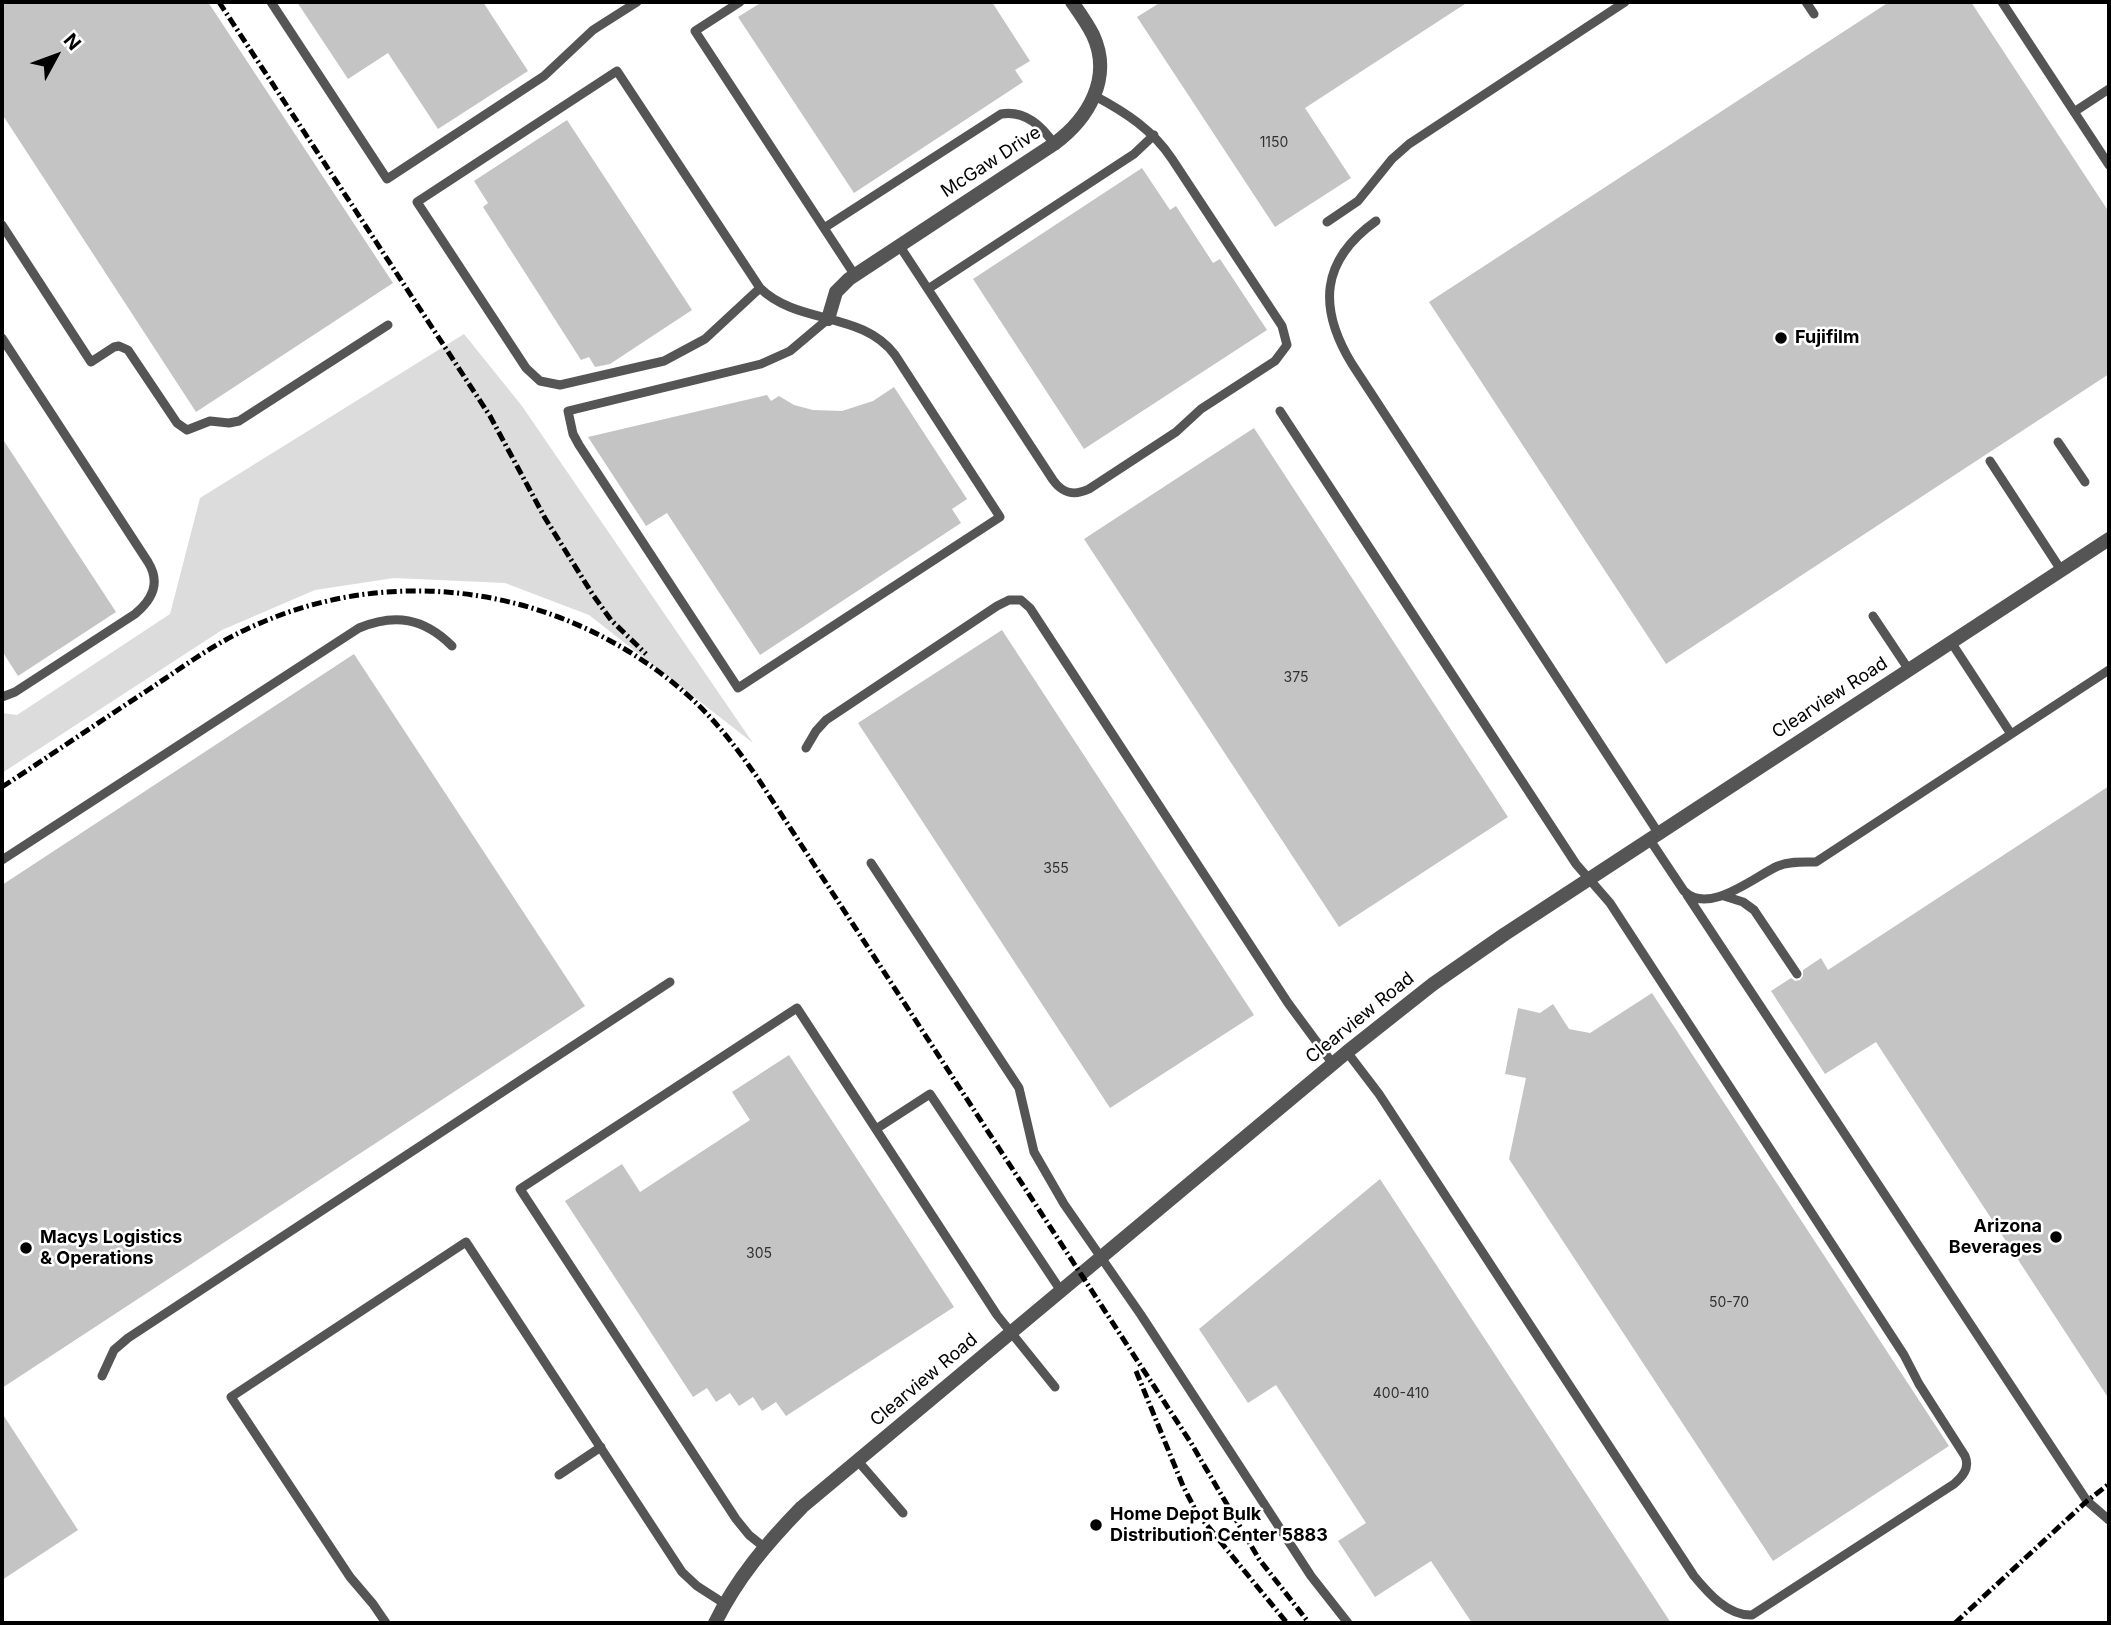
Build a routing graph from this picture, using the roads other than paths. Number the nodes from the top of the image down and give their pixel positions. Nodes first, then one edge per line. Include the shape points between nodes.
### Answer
1 (271, 2) edge
2 (637, 2) edge
3 (740, 2) edge
4 (1072, 2) edge
5 (1625, 2) edge
6 (1806, 2) edge
7 (2002, 2) edge
8 (1814, 14) dead end
9 (2109, 89) edge
10 (1095, 96) junction
11 (2074, 112) junction
12 (1154, 135) junction
13 (1054, 144) junction
14 (2109, 166) edge
15 (1376, 221) dead end
16 (1327, 222) dead end
17 (2, 225) edge
18 (824, 228) junction
19 (899, 245) junction
20 (854, 275) junction
21 (760, 288) junction
22 (928, 289) junction
23 (828, 319) junction
24 (388, 325) dead end
25 (2, 338) edge
26 (1280, 411) dead end
27 (2058, 442) dead end
28 (1990, 461) dead end
29 (2085, 482) dead end
30 (2109, 538) edge
31 (2061, 570) junction
32 (1873, 616) dead end
33 (1951, 642) junction
34 (452, 646) dead end
35 (1909, 670) junction
36 (2109, 670) edge
37 (2, 697) edge
38 (2011, 734) junction
39 (806, 748) dead end
40 (1654, 837) junction
41 (2, 860) edge
42 (872, 863) dead end
43 (1589, 880) junction
44 (1687, 895) junction
45 (1724, 896) junction
46 (1797, 974) dead end
47 (670, 982) dead end
48 (1347, 1052) junction
49 (1333, 1064) junction
50 (876, 1129) junction
51 (1102, 1257) junction
52 (1061, 1291) junction
53 (1010, 1333) junction
54 (102, 1376) dead end
55 (1055, 1387) dead end
56 (601, 1447) junction
57 (857, 1460) junction
58 (559, 1475) dead end
59 (903, 1513) dead end
60 (2109, 1520) edge
61 (764, 1547) junction
62 (725, 1604) junction
63 (386, 1623) edge
64 (715, 1623) edge
65 (1348, 1623) edge

1 - 2 lane via 387,179 544,76 593,30
3 - 18 lane via 695,31
4 - 10 street, McGaw Drive via 1097,46
5 - 16 lane via 1409,144 1358,201
6 - 8 lane
7 - 11 lane
9 - 11 lane
10 - 12 lane
10 - 13 street, McGaw Drive via 1079,122
11 - 14 lane
12 - 22 lane via 1133,154
12 - 22 lane via 1282,326 1287,345 1275,361 1201,409 1176,432 1085,491 1065,492
13 - 18 lane via 1035,122 1001,114
13 - 19 street, McGaw Drive
15 - 40 lane via 1350,244 1332,274 1329,310 1337,337
17 - 24 lane via 91,362 114,347 128,350 177,423 187,430 210,421 239,421
18 - 20 lane
19 - 20 street, McGaw Drive
19 - 22 lane
20 - 23 street, McGaw Drive via 836,292
21 - 21 lane via 617,71 417,202 530,373 553,385 673,357 705,339
21 - 23 lane via 783,304
23 - 23 lane via 861,329 886,344 1000,517 738,688 579,445 568,411 761,364 790,351
25 - 37 lane via 148,562 155,583 151,597 135,614
26 - 43 lane
27 - 29 lane
28 - 31 lane
30 - 31 street, Clearview Road
31 - 33 street, Clearview Road
32 - 35 lane
33 - 35 street, Clearview Road
33 - 38 lane
34 - 41 lane via 418,622 387,620 359,628
35 - 40 street, Clearview Road
36 - 38 lane
38 - 45 lane via 1816,862 1780,866
39 - 49 lane via 826,720 997,606 1021,600
40 - 43 street, Clearview Road
40 - 44 lane
42 - 51 lane via 1015,1081 1034,1152
43 - 48 street, Clearview Road via 1457,967
43 - 48 lane via 1616,914 1905,1354 1922,1390 1965,1456 1967,1468 1954,1483 1752,1615 1738,1613 1717,1600 1694,1576
44 - 45 lane
44 - 60 lane via 2087,1501
45 - 46 lane via 1754,910
47 - 54 lane via 128,1338 114,1350
48 - 49 street, Clearview Road
49 - 51 street, Clearview Road
50 - 52 lane via 930,1094
50 - 53 lane
50 - 61 lane via 797,1008 520,1189 736,1519
51 - 52 street, Clearview Road
51 - 65 lane via 1311,1576
52 - 53 street, Clearview Road
53 - 55 lane
53 - 57 street, Clearview Road
56 - 58 lane
56 - 62 lane via 682,1572
56 - 63 lane via 466,1242 231,1396 350,1577
57 - 59 lane
57 - 61 street, Clearview Road
61 - 62 street, Clearview Road
62 - 64 street, Clearview Road

